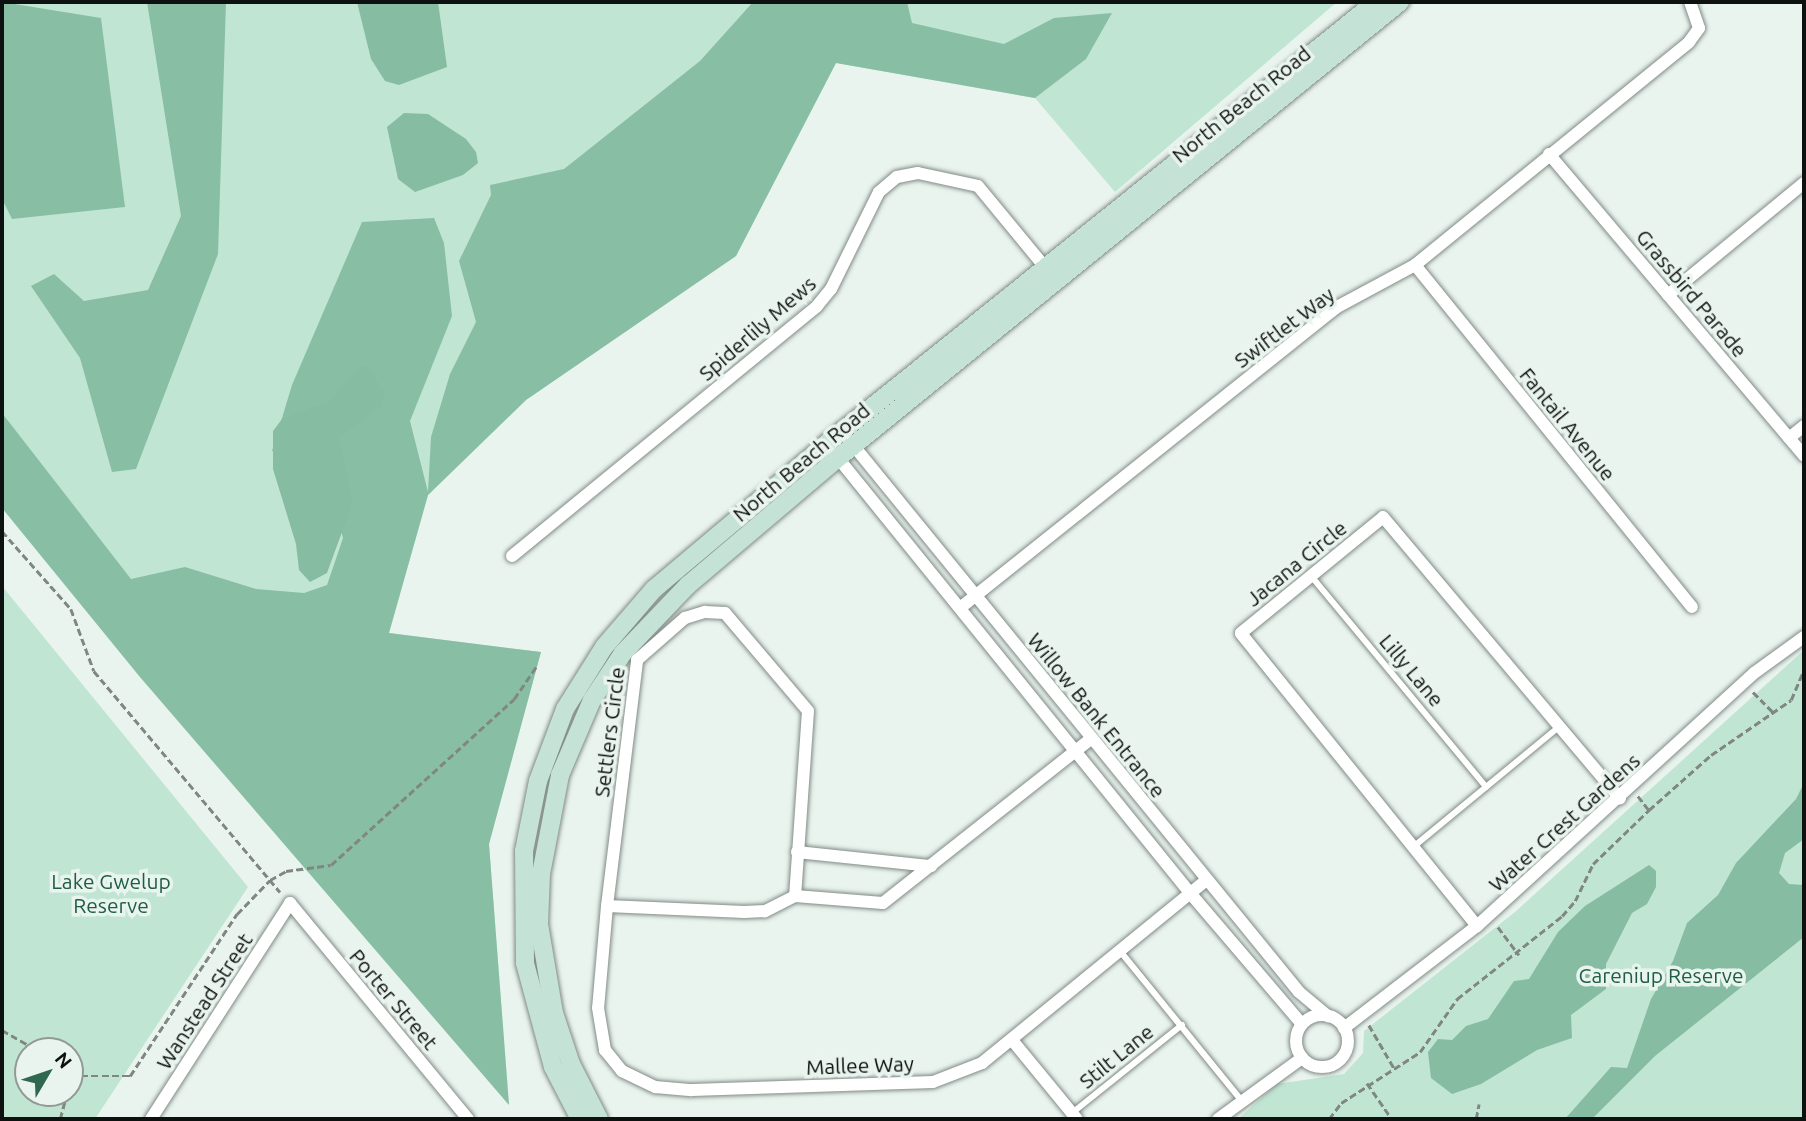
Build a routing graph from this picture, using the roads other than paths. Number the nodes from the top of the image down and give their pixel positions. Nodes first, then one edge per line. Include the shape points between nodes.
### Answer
1 (1376, 2) edge
2 (1400, 2) edge
3 (1690, 2) edge
4 (1549, 154) junction
5 (1804, 183) edge
6 (1415, 265) junction
7 (1051, 274) junction
8 (1668, 295) junction
9 (1804, 426) edge
10 (1789, 438) junction
11 (848, 439) junction
12 (826, 444) junction
13 (1804, 456) edge
14 (838, 458) junction
15 (512, 556) dead end
16 (1311, 576) junction
17 (976, 596) junction
18 (1692, 607) dead end
19 (960, 608) junction
20 (1804, 637) edge
21 (1559, 727) junction
22 (1091, 739) junction
23 (1074, 750) junction
24 (1486, 787) junction
25 (1620, 798) junction
26 (1412, 848) junction
27 (797, 852) junction
28 (930, 866) junction
29 (1206, 880) junction
30 (1190, 893) junction
31 (796, 896) junction
32 (290, 903) joint
33 (607, 906) junction
34 (1478, 926) junction
35 (1119, 951) junction
36 (1328, 1016) junction
37 (1302, 1024) junction
38 (1182, 1026) junction
39 (1344, 1028) junction
40 (1012, 1040) junction
41 (1302, 1058) junction
42 (1241, 1100) junction
43 (1075, 1116) edge
44 (151, 1119) edge
45 (468, 1119) edge
46 (580, 1119) edge
47 (599, 1119) edge
48 (1218, 1119) edge

1 - 7 main road, North Beach Road
2 - 7 main road, North Beach Road
3 - 4 street, Swiftlet Way via 1699,28 1689,41
4 - 6 street, Swiftlet Way
4 - 8 street, Grassbird Parade
5 - 8 street
6 - 17 street, Swiftlet Way via 1337,307
6 - 18 street, Fantail Avenue
7 - 11 main road, North Beach Road
7 - 15 street, Spiderlily Mews via 978,186 918,173 897,177 879,192 831,289 817,306
8 - 10 street, Grassbird Parade
9 - 10 street
10 - 13 street, Grassbird Parade
11 - 12 main road, North Beach Road
11 - 14 main road, North Beach Road
11 - 17 street, Willow Bank Entrance
12 - 14 street, Willow Bank Entrance
12 - 46 main road, North Beach Road via 632,611 565,709 538,781 524,851 525,964 549,1056
14 - 19 street, Willow Bank Entrance
14 - 47 main road, North Beach Road via 688,585 641,632 592,700 560,775 543,848 542,953 562,1041
16 - 21 street, Jacana Circle via 1383,517
16 - 24 lane, Lilly Lane
16 - 26 street, Jacana Circle via 1241,633
17 - 19 street, Swiftlet Way
17 - 22 street, Willow Bank Entrance
19 - 23 street, Willow Bank Entrance
20 - 25 street, Water Crest Gardens via 1743,683
21 - 24 lane
21 - 25 street, Jacana Circle
22 - 23 street
22 - 29 street, Willow Bank Entrance
23 - 28 street
23 - 30 street, Willow Bank Entrance
24 - 26 lane
25 - 34 street, Water Crest Gardens
26 - 34 street, Jacana Circle
27 - 28 street
27 - 31 street, Settlers Circle
27 - 33 street, Settlers Circle via 808,711 725,613 705,612 685,618 637,660
28 - 31 street via 883,902
29 - 30 street, Mallee Way
29 - 36 street, Willow Bank Entrance via 1299,992
30 - 35 street, Mallee Way
30 - 37 street, Willow Bank Entrance
31 - 33 street via 765,911
32 - 44 street, Wanstead Street
32 - 45 street, Porter Street
33 - 40 street, Mallee Way via 598,1008 605,1050 622,1071 655,1087 933,1082 982,1063
34 - 39 street, Water Crest Gardens
35 - 38 lane, Stilt Lane
35 - 40 street, Mallee Way
36 - 37 street
36 - 39 street
37 - 41 street via 1296,1041
38 - 42 lane, Stilt Lane
38 - 43 lane, Stilt Lane
39 - 41 street via 1348,1045 1340,1060 1325,1068
40 - 43 street
41 - 42 street
42 - 48 street

